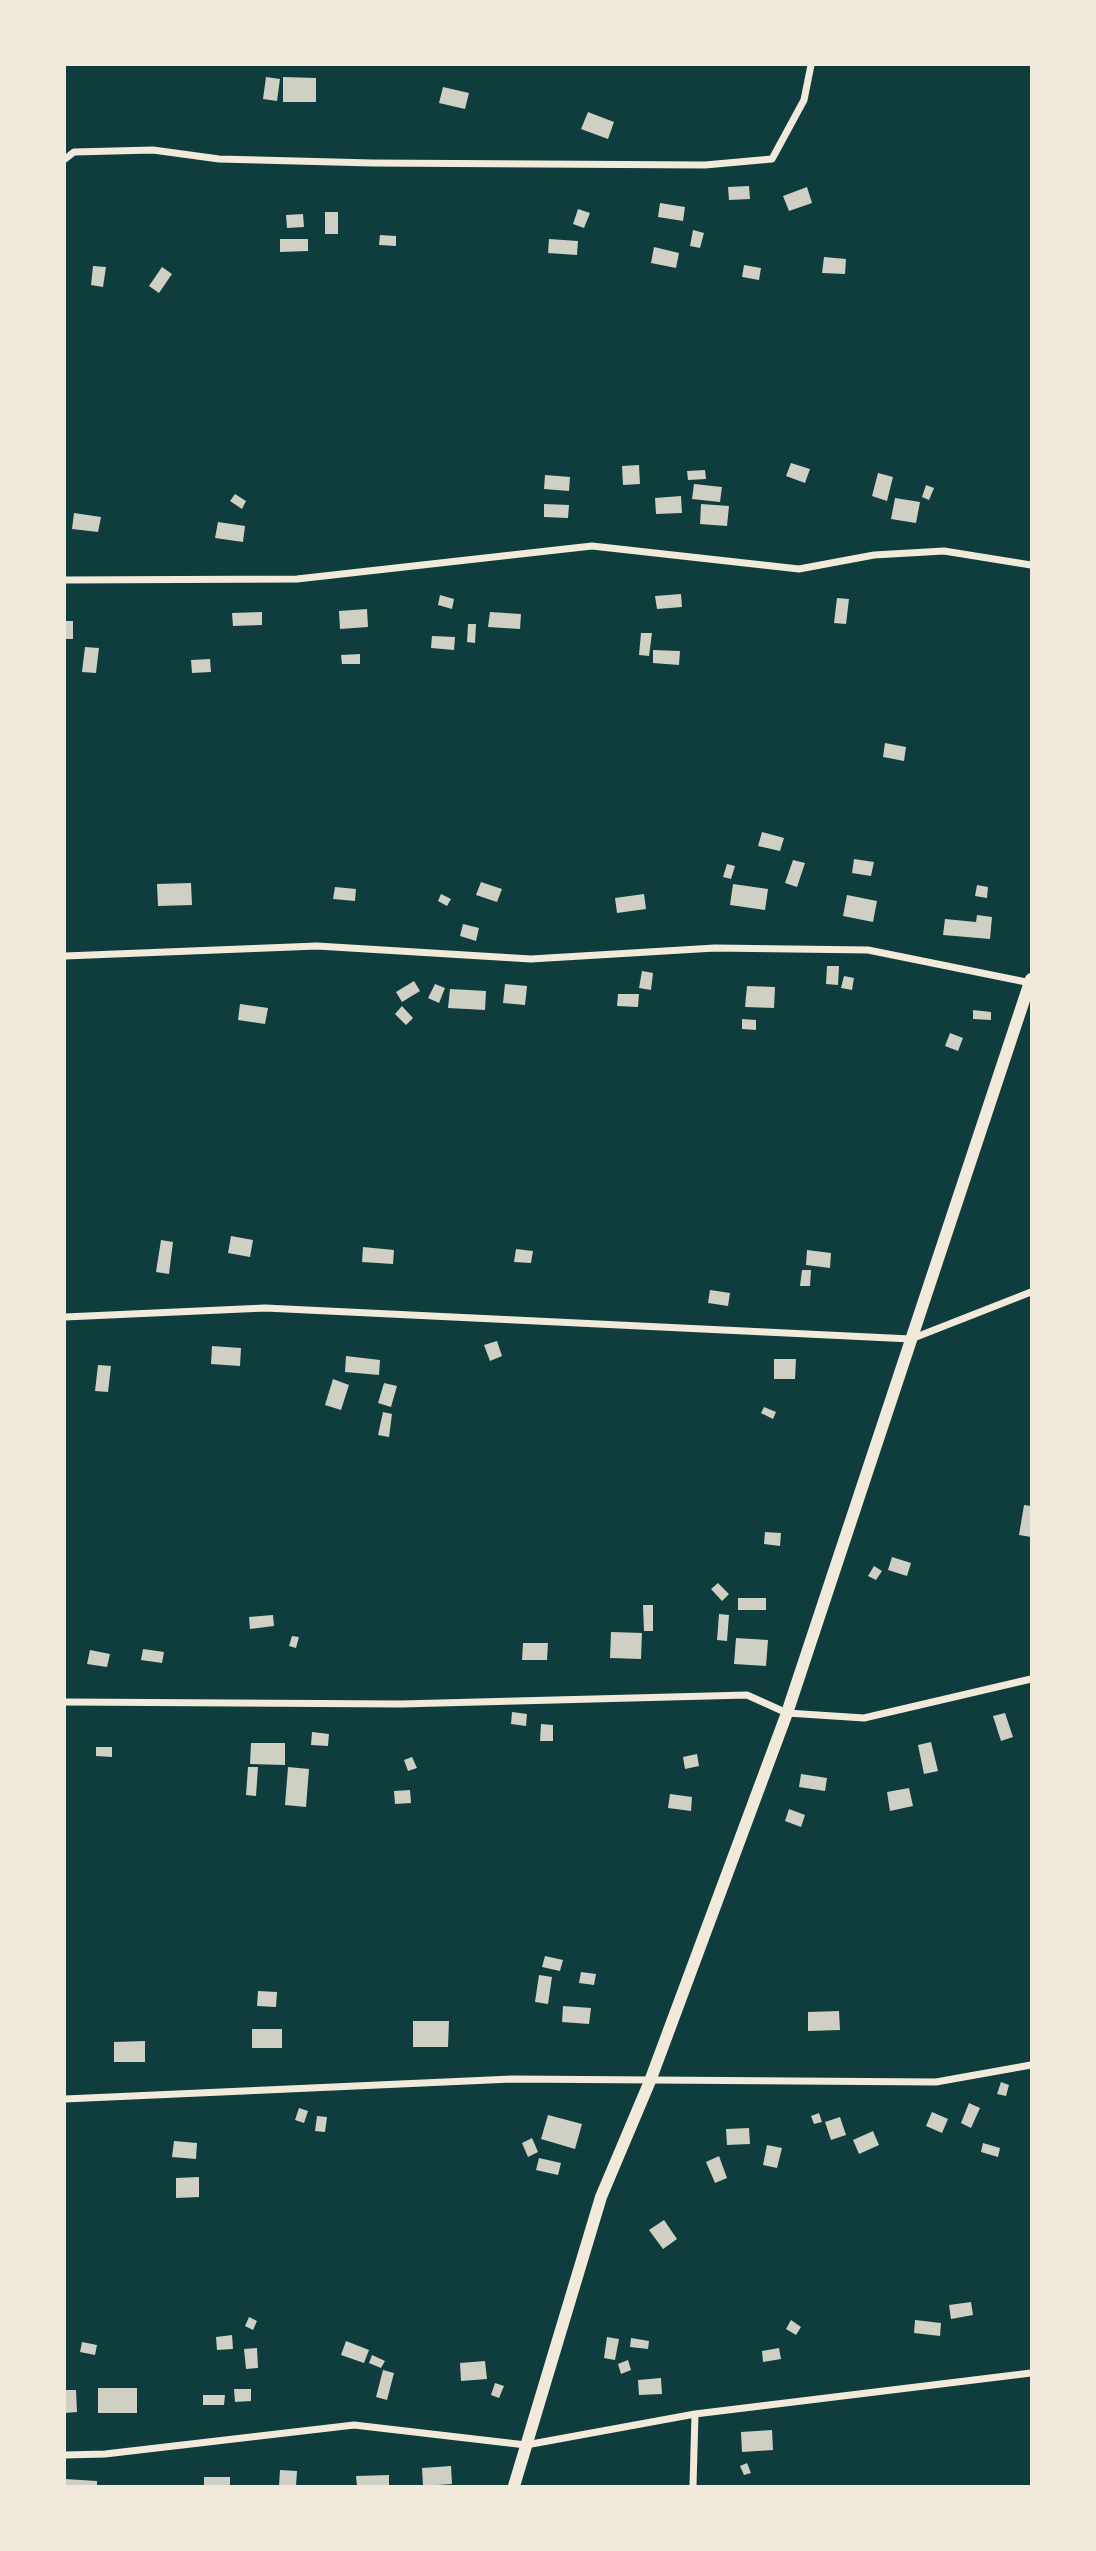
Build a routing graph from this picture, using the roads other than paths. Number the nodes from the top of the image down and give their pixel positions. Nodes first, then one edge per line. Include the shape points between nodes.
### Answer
1 (811, 65) edge
2 (65, 159) edge
3 (1031, 565) edge
4 (65, 580) edge
5 (65, 956) edge
6 (1031, 982) edge
7 (1031, 1292) edge
8 (65, 1317) edge
9 (911, 1339) junction
10 (1031, 1679) edge
11 (65, 1702) edge
12 (787, 1713) junction
13 (1031, 2065) edge
14 (650, 2081) junction
15 (65, 2099) edge
16 (1031, 2373) edge
17 (695, 2414) junction
18 (526, 2445) junction
19 (65, 2455) edge
20 (514, 2486) edge
21 (693, 2486) edge

1 - 2 street via 804,100 772,159 705,165 372,163 219,159 153,150 74,152
3 - 4 street via 944,551 874,555 799,569 592,546 297,579
5 - 6 street via 317,946 531,959 715,948 868,950
6 - 9 street
7 - 9 street
8 - 9 street via 265,1308
9 - 12 street
10 - 12 street via 864,1718
11 - 12 street via 401,1704 747,1695
12 - 14 street
13 - 14 street via 936,2082
14 - 15 street via 512,2079
14 - 18 street via 601,2197
16 - 17 street
17 - 18 street
17 - 21 street
18 - 19 street via 354,2425
18 - 20 street

